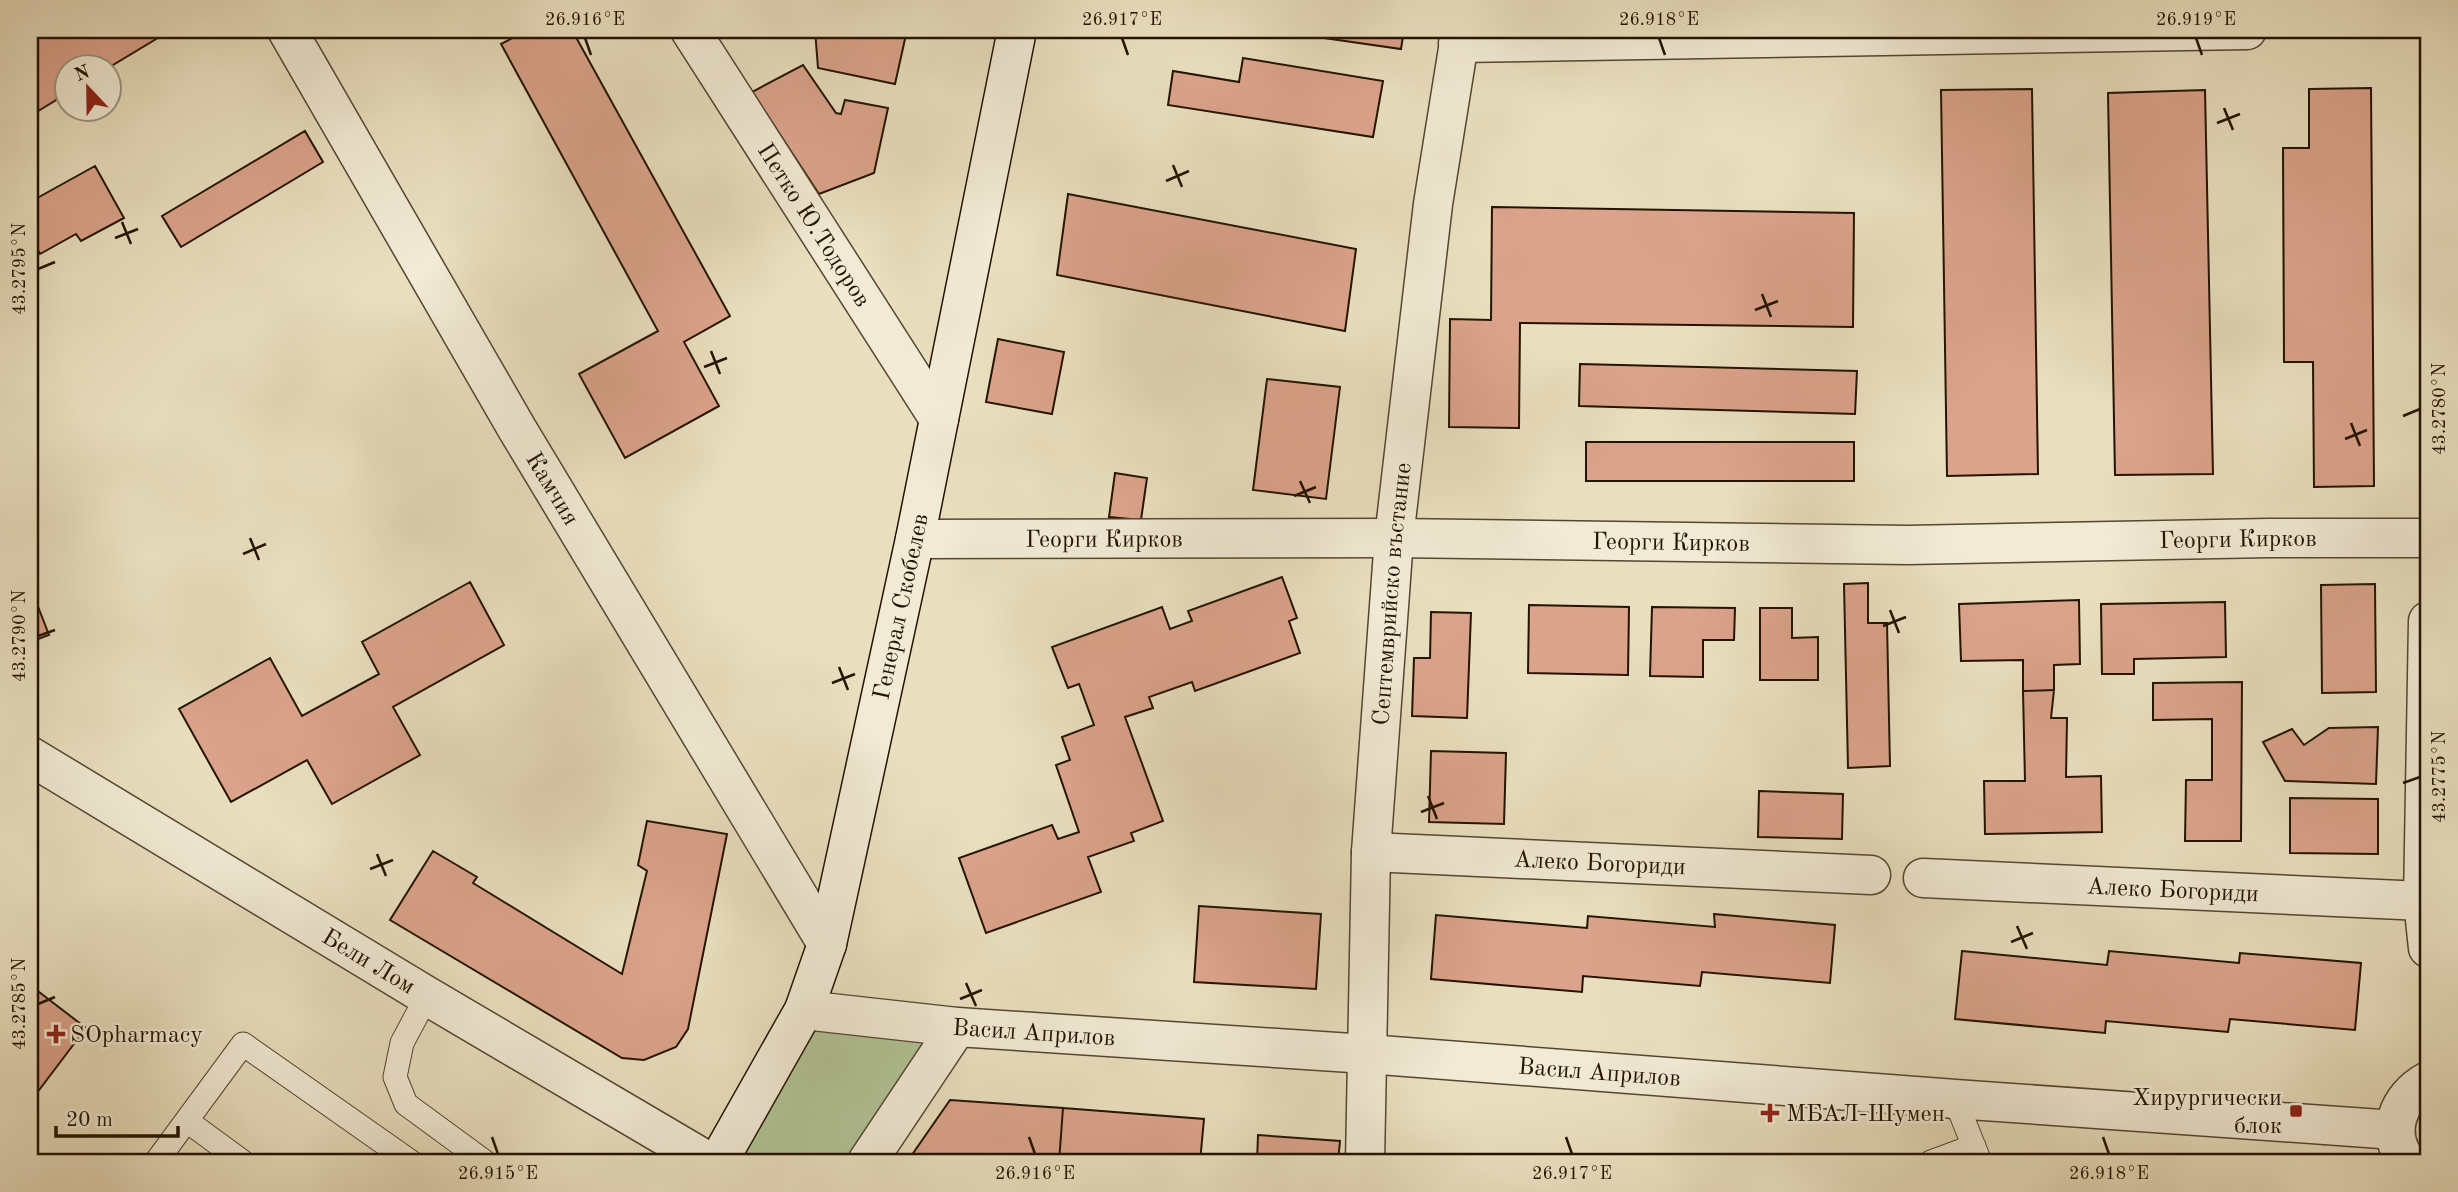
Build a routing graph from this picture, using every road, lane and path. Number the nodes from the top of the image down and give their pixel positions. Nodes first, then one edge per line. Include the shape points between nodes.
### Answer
1 (286, 30) edge
2 (690, 30) edge
3 (1017, 30) edge
4 (2247, 30) edge
5 (1460, 36) edge
6 (939, 419) junction
7 (1394, 538) junction
8 (2428, 538) edge
9 (915, 539) junction
10 (2428, 621) edge
11 (30, 756) edge
12 (2427, 792) edge
13 (1371, 852) junction
14 (1871, 876) dead end
15 (1923, 878) dead end
16 (2423, 901) junction
17 (827, 944) junction
18 (2428, 948) edge
19 (428, 996) junction
20 (804, 1010) junction
21 (957, 1027) junction
22 (1367, 1054) junction
23 (2428, 1081) edge
24 (1955, 1099) junction
25 (187, 1121) junction
26 (2401, 1146) edge
27 (1977, 1154) edge
28 (156, 1162) edge
29 (243, 1162) edge
30 (411, 1162) edge
31 (485, 1162) edge
32 (709, 1162) edge
33 (718, 1162) edge
34 (867, 1162) edge
35 (1365, 1162) edge
36 (1931, 1162) edge

1 - 17 street, Камчия via 516,427
2 - 6 street, Петко Ю.Тодоров
3 - 6 street, Генерал Скобелев
4 - 5 street
5 - 7 street, Септемврийско въстание via 1433,204
6 - 9 street, Генерал Скобелев
7 - 8 street, Георги Кирков via 1908,545
7 - 9 street, Георги Кирков
7 - 13 street, Септемврийско въстание
9 - 17 street, Генерал Скобелев
10 - 12 street
11 - 19 street, Бели Лом
12 - 16 street
13 - 14 street, Алеко Богориди
13 - 22 street, Септемврийско въстание
15 - 16 street, Алеко Богориди
16 - 18 street
17 - 20 street, Генерал Скобелев
19 - 31 lane via 402,1044 395,1077 406,1104
19 - 32 street, Бели Лом
20 - 21 street, Васил Априлов
20 - 33 street, Генерал Скобелев
21 - 22 street, Васил Априлов
21 - 34 street
22 - 24 street, Васил Априлов
22 - 35 street, Септемврийско въстание
23 - 26 street via 2414,1089 2397,1114
24 - 26 street, Васил Априлов
24 - 27 lane
25 - 28 lane
25 - 29 lane
25 - 30 lane via 243,1044
27 - 36 lane

